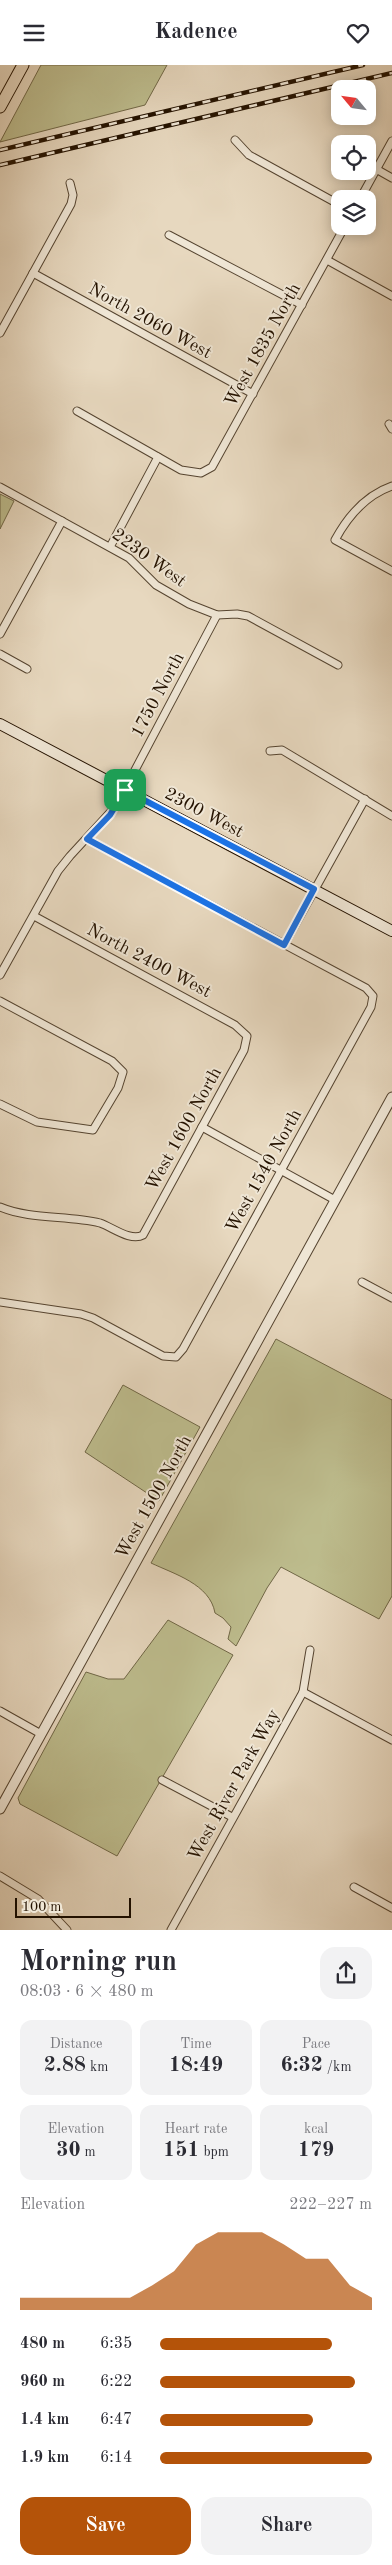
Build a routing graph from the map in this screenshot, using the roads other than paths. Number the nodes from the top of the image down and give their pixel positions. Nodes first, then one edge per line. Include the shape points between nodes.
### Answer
1 (24, 65) edge
2 (0, 107) edge
3 (235, 140) dead end
4 (392, 141) edge
5 (376, 169) joint
6 (392, 178) edge
7 (70, 183) dead end
8 (331, 200) edge
9 (169, 235) dead end
10 (340, 235) edge
11 (326, 260) junction
12 (33, 273) junction
13 (392, 296) edge
14 (302, 305) junction
15 (0, 333) edge
16 (253, 394) junction
17 (77, 411) dead end
18 (158, 457) junction
19 (392, 486) edge
20 (0, 487) edge
21 (62, 521) junction
22 (110, 547) junction
23 (392, 571) edge
24 (217, 615) junction
25 (0, 634) edge
26 (0, 654) edge
27 (338, 665) dead end
28 (27, 669) dead end
29 (0, 724) edge
30 (270, 751) dead end
31 (125, 790) junction
32 (365, 799) junction
33 (392, 816) edge
34 (87, 839) junction
35 (314, 889) junction
36 (34, 916) junction
37 (392, 931) edge
38 (284, 945) junction
39 (0, 975) edge
40 (0, 1001) edge
41 (247, 1036) joint
42 (392, 1097) edge
43 (0, 1104) edge
44 (202, 1127) junction
45 (282, 1170) junction
46 (335, 1200) junction
47 (0, 1207) edge
48 (362, 1281) dead end
49 (392, 1298) edge
50 (0, 1302) edge
51 (310, 1650) dead end
52 (303, 1692) junction
53 (0, 1711) edge
54 (41, 1734) junction
55 (392, 1740) edge
56 (162, 1780) dead end
57 (0, 1809) edge
58 (232, 1817) junction
59 (0, 1876) edge
60 (354, 1887) dead end
61 (392, 1908) edge
62 (67, 1930) edge
63 (171, 1930) edge

1 - 2 highway
3 - 8 street via 249,155
4 - 5 street
5 - 6 street
7 - 12 street via 71,204
9 - 14 street
10 - 11 street, West 1835 North
11 - 13 street
11 - 14 street, West 1835 North
12 - 15 street
12 - 16 street, North 2060 West
14 - 16 street, West 1835 North
16 - 18 street, West 1835 North via 216,462 201,473 181,470
17 - 18 street
18 - 22 street
19 - 23 street via 361,504 335,540
20 - 21 street, 2230 West
21 - 22 street, 2230 West
21 - 25 street
22 - 24 street, 2230 West via 129,558 161,589 189,605
24 - 27 street, 2230 West via 248,616
24 - 31 street, 1750 North
26 - 28 street
29 - 31 main road, 2300 West
30 - 32 street via 282,750
31 - 34 street, 1750 North via 110,815
31 - 35 main road, 2300 West
32 - 33 street
32 - 35 street
34 - 36 street, 1750 North via 58,871
34 - 38 street
35 - 37 main road, 2300 West
35 - 38 street
36 - 39 street, 1750 North
36 - 41 street, North 2400 West via 235,1025
38 - 45 street, West 1540 North via 366,988 373,996 372,1007
40 - 43 street via 112,1061 123,1072 118,1088 93,1130 37,1122
41 - 44 street, West 1600 North via 244,1050
42 - 46 street, West 1500 North
44 - 45 street
44 - 47 street, West 1600 North via 143,1235 135,1237 102,1224
45 - 46 street
45 - 50 street, West 1540 North via 176,1357 163,1356 93,1318
46 - 54 street, West 1500 North
48 - 49 street
51 - 52 street, West River Park Way
52 - 55 street
52 - 58 street, West River Park Way
53 - 54 street
54 - 57 street, West 1500 North
56 - 58 street
58 - 63 street, West River Park Way
59 - 62 street via 38,1899
60 - 61 street

